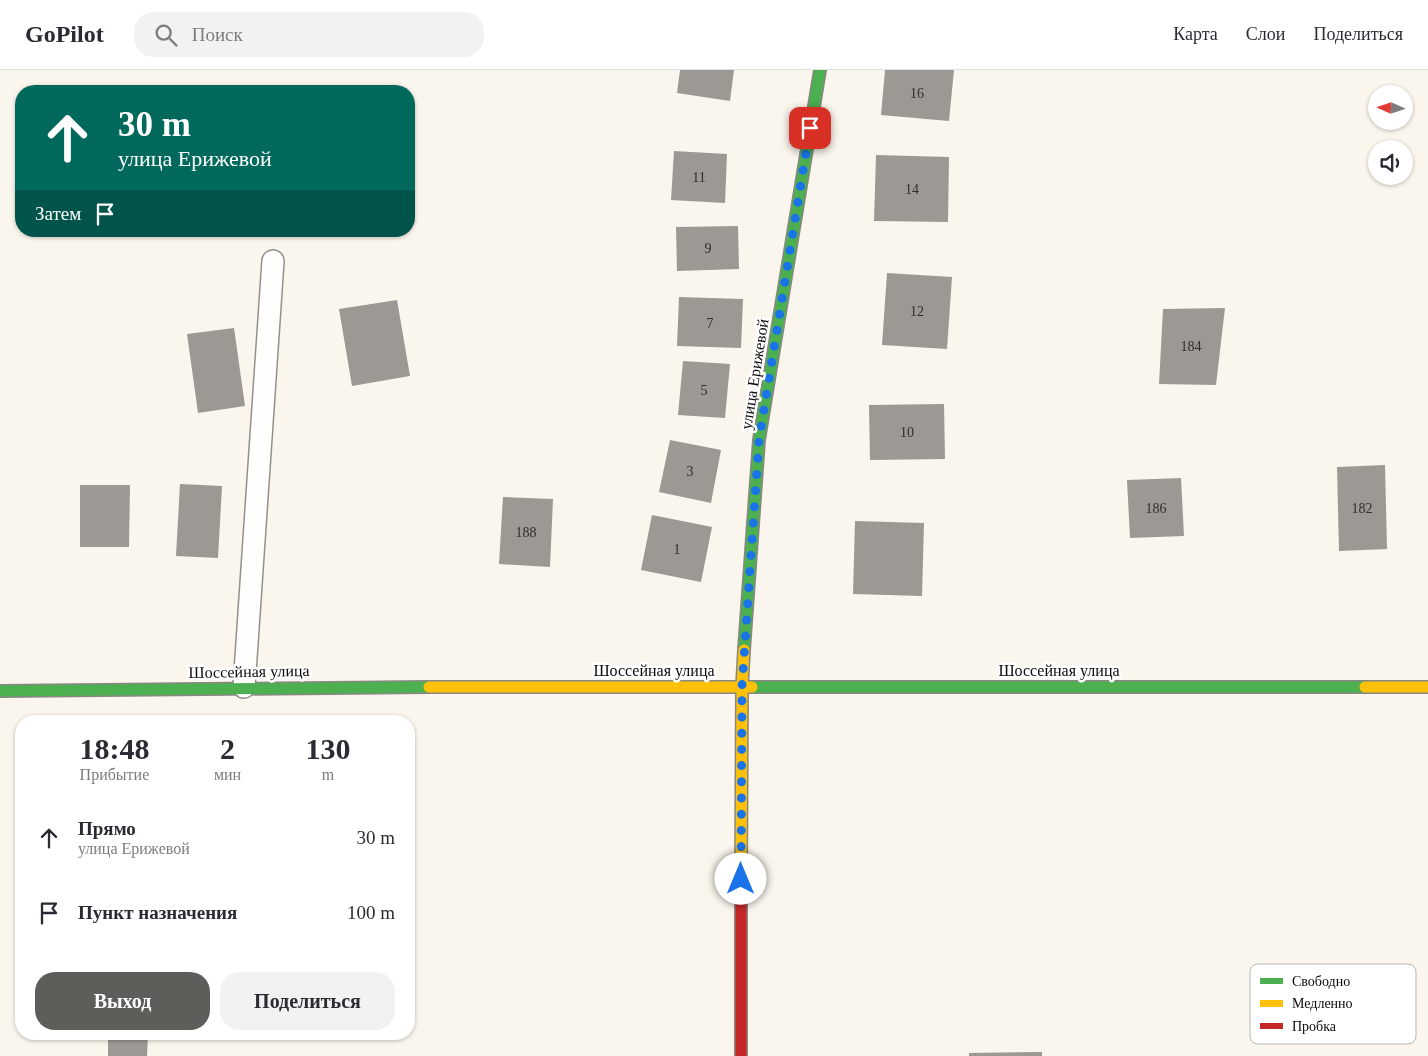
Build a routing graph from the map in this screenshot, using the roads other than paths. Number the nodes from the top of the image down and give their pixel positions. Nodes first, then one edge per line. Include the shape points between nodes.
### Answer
1 (820, 70) edge
2 (273, 261) dead end
3 (742, 686) junction
4 (244, 687) junction
5 (1428, 687) edge
6 (0, 691) edge
7 (741, 1056) edge

1 - 3 main road, улица Ерижевой via 759,440
2 - 4 lane
3 - 4 main road, Шоссейная улица
3 - 5 main road, Шоссейная улица
3 - 7 main road, улица Ерижевой
4 - 6 main road, Шоссейная улица

